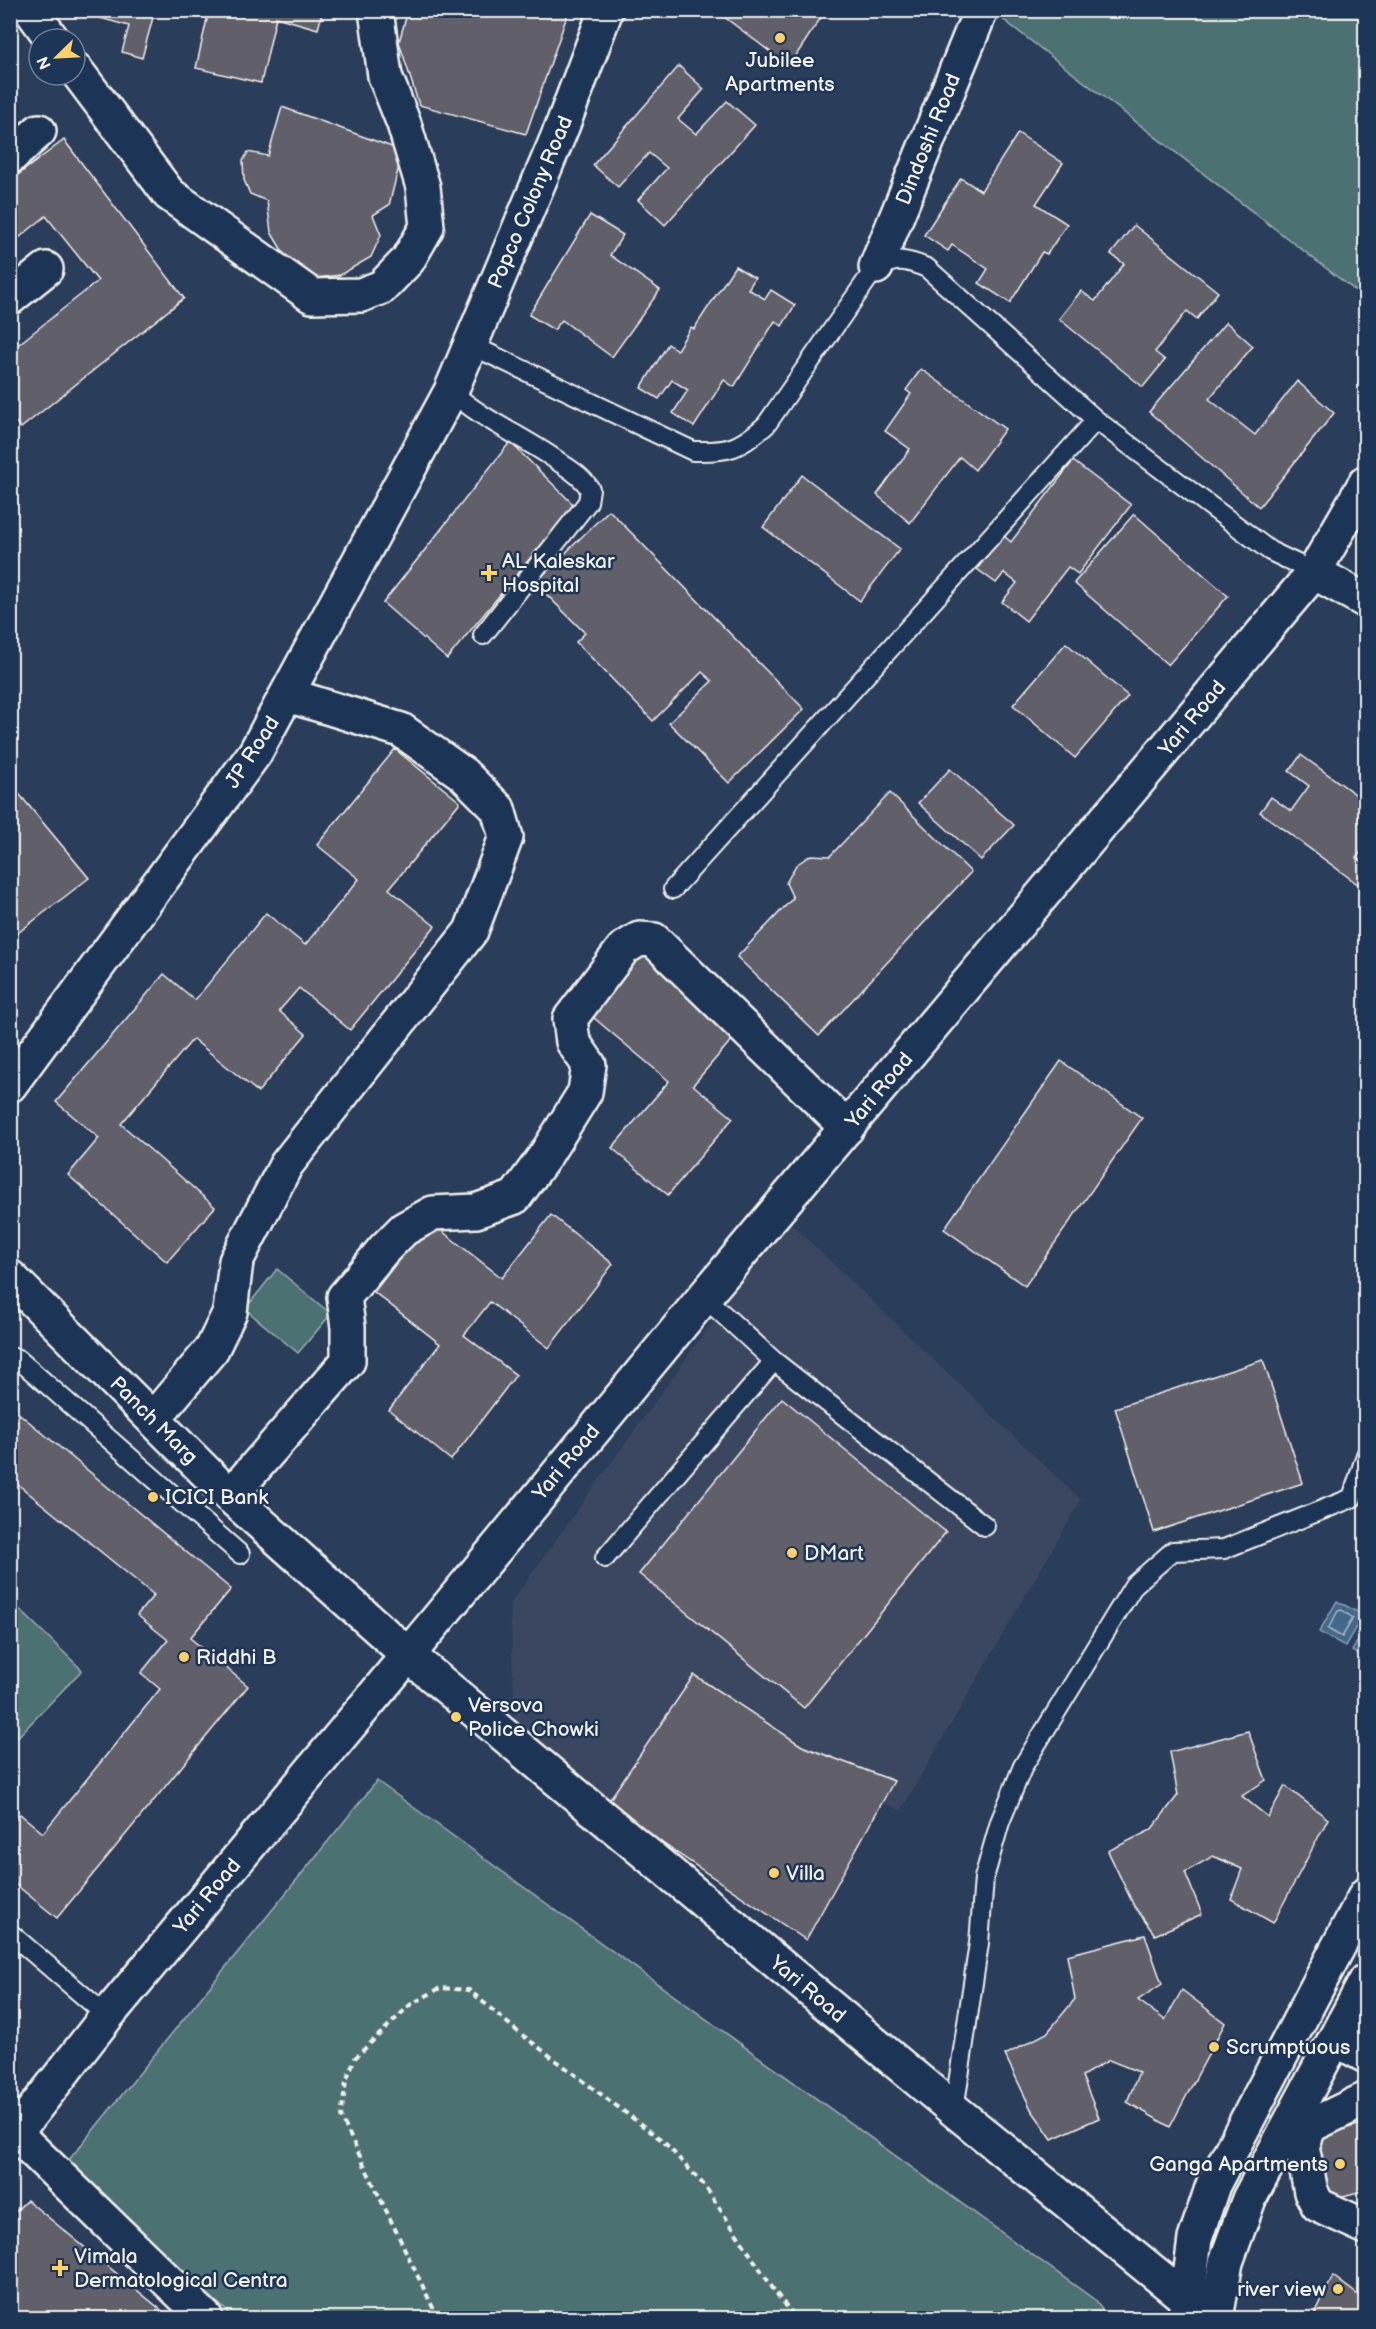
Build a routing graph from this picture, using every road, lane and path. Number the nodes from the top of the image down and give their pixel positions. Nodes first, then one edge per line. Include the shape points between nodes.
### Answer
1 (31, 10) edge
2 (376, 10) edge
3 (606, 10) edge
4 (981, 10) edge
5 (43, 27) edge
6 (87, 85) edge
7 (39, 131) dead end
8 (10, 157) edge
9 (876, 267) junction
10 (46, 269) dead end
11 (10, 298) edge
12 (471, 345) junction
13 (451, 391) junction
14 (1096, 420) junction
15 (1365, 482) edge
16 (1314, 572) junction
17 (1365, 601) edge
18 (483, 635) dead end
19 (288, 695) junction
20 (673, 889) dead end
21 (10, 1085) edge
22 (847, 1128) junction
23 (10, 1277) edge
24 (704, 1297) junction
25 (10, 1357) edge
26 (774, 1361) junction
27 (153, 1419) junction
28 (1365, 1455) edge
29 (230, 1496) junction
30 (984, 1527) dead end
31 (240, 1554) dead end
32 (605, 1558) dead end
33 (408, 1655) junction
34 (1365, 1894) edge
35 (10, 1933) edge
36 (1365, 1981) edge
37 (107, 2016) junction
38 (1335, 2039) junction
39 (1365, 2056) edge
40 (1365, 2098) edge
41 (954, 2110) junction
42 (13, 2137) edge
43 (1365, 2228) edge
44 (1194, 2312) edge
45 (206, 2319) edge
46 (438, 2319) edge
47 (796, 2319) edge
48 (1216, 2319) edge

1 - 5 street
2 - 6 street via 385,76 423,187 427,227 408,260 382,287 361,296 312,296 169,194
3 - 12 street, Popco Colony Road via 562,128
4 - 9 street, Dindoshi Road
7 - 8 street
9 - 12 lane via 766,425 746,443 719,452 693,451
9 - 14 lane via 893,260 908,260 927,268
10 - 11 street
12 - 13 street, Popco Colony Road
13 - 18 lane via 465,404 552,456 590,489 588,502
13 - 19 street, JP Road
14 - 16 lane via 1270,550
14 - 20 lane
15 - 16 street, Yari Road
16 - 17 street
16 - 22 street, Yari Road
19 - 21 street, JP Road via 255,753
19 - 27 street via 401,730 463,774 498,808 507,837 471,931 286,1165 236,1261 230,1312 212,1349
22 - 24 street, Yari Road
22 - 29 street via 654,940 639,939 623,949 570,1019 573,1042 589,1065 585,1092 521,1189 515,1197 476,1211 434,1213 404,1229 384,1249 344,1297 348,1361
23 - 27 street, Panch Marg
24 - 26 lane
24 - 33 street, Yari Road
25 - 31 lane via 18,1359
26 - 30 lane
26 - 32 lane
27 - 29 street, Panch Marg
28 - 41 lane via 1352,1498 1224,1549 1173,1551 1134,1585 1023,1766 1000,1822 984,1878 979,1943
29 - 33 street, Panch Marg
33 - 37 street, Yari Road
33 - 41 street, Yari Road
34 - 44 street via 1213,2184 1195,2239
35 - 37 lane
36 - 38 street
37 - 42 street, Yari Road
38 - 39 street
38 - 48 street via 1249,2199 1226,2262
40 - 43 street via 1310,2126 1302,2146 1311,2192 1318,2205
41 - 44 street, Yari Road
42 - 45 street
46 - 47 path via 341,2117 354,2058 410,2005 440,1988 469,1990 663,2141 704,2185

